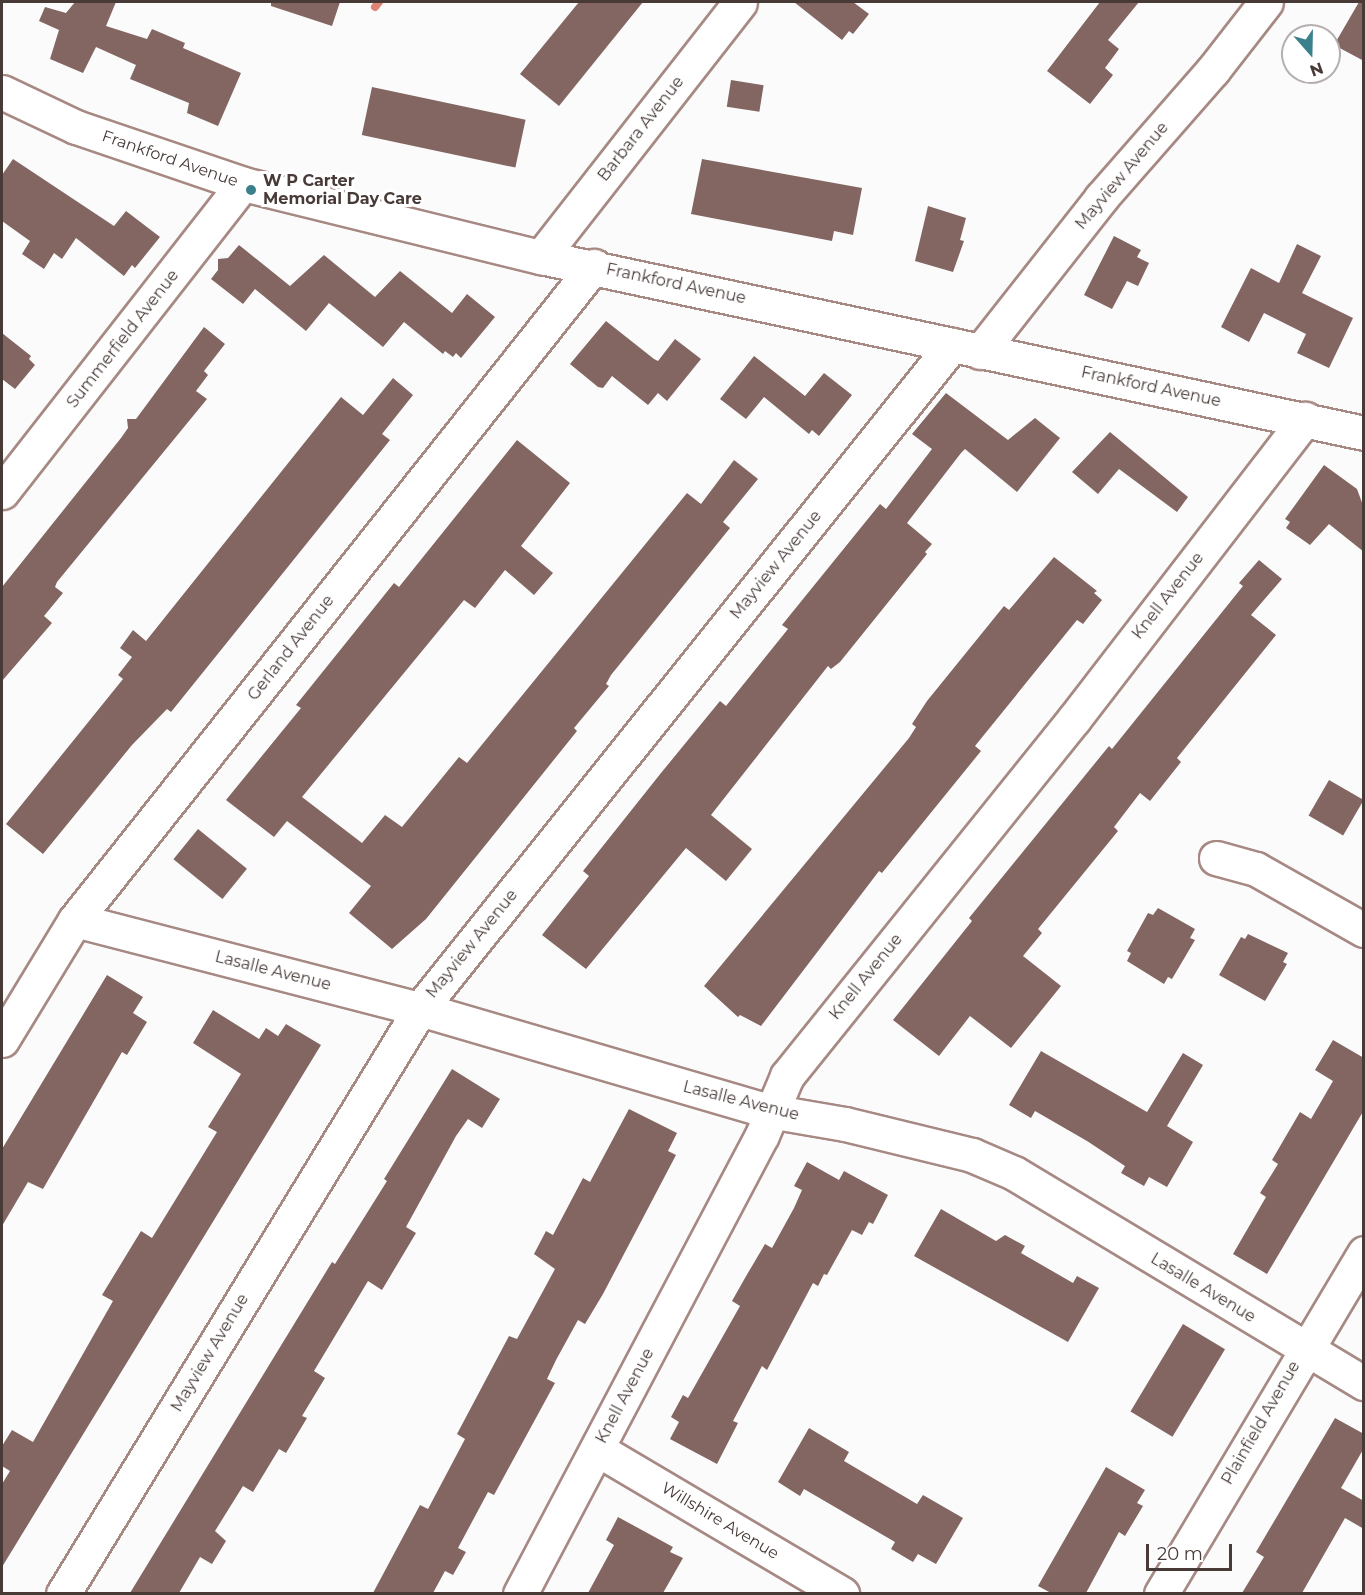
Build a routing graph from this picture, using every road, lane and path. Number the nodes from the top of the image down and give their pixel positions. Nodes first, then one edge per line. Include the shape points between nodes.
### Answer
1 (740, 2) edge
2 (1266, 2) edge
3 (2, 92) edge
4 (243, 184) junction
5 (541, 257) junction
6 (594, 266) junction
7 (966, 348) junction
8 (1305, 418) junction
9 (1364, 433) edge
10 (2, 492) edge
11 (1216, 858) dead end
12 (75, 920) junction
13 (1364, 930) edge
14 (420, 1009) junction
15 (2, 1040) edge
16 (770, 1111) junction
17 (1364, 1253) edge
18 (1305, 1348) junction
19 (1364, 1383) edge
20 (597, 1449) junction
21 (63, 1593) edge
22 (520, 1593) edge
23 (842, 1593) edge
24 (1161, 1593) edge

1 - 5 street, Barbara Avenue
2 - 7 street, Mayview Avenue via 1213,70
3 - 4 street, Frankford Avenue via 75,127
4 - 5 street, Frankford Avenue
4 - 10 street, Summerfield Avenue
5 - 6 street, Frankford Avenue
6 - 7 street, Frankford Avenue
6 - 12 street, Gerland Avenue
7 - 8 street, Frankford Avenue
7 - 14 street, Mayview Avenue
8 - 9 street, Frankford Avenue
8 - 16 street, Knell Avenue via 1074,719 787,1076
11 - 13 street via 1256,869
12 - 14 street, Lasalle Avenue
12 - 15 street, Gerland Avenue
14 - 16 street, Lasalle Avenue
14 - 21 street, Mayview Avenue
16 - 18 street, Lasalle Avenue via 845,1124 972,1155 1014,1173
16 - 20 street, Knell Avenue via 762,1135
17 - 18 street, Plainfield Avenue
18 - 19 street, Lasalle Avenue
18 - 24 street, Plainfield Avenue
20 - 22 street, Knell Avenue
20 - 23 street, Willshire Avenue

